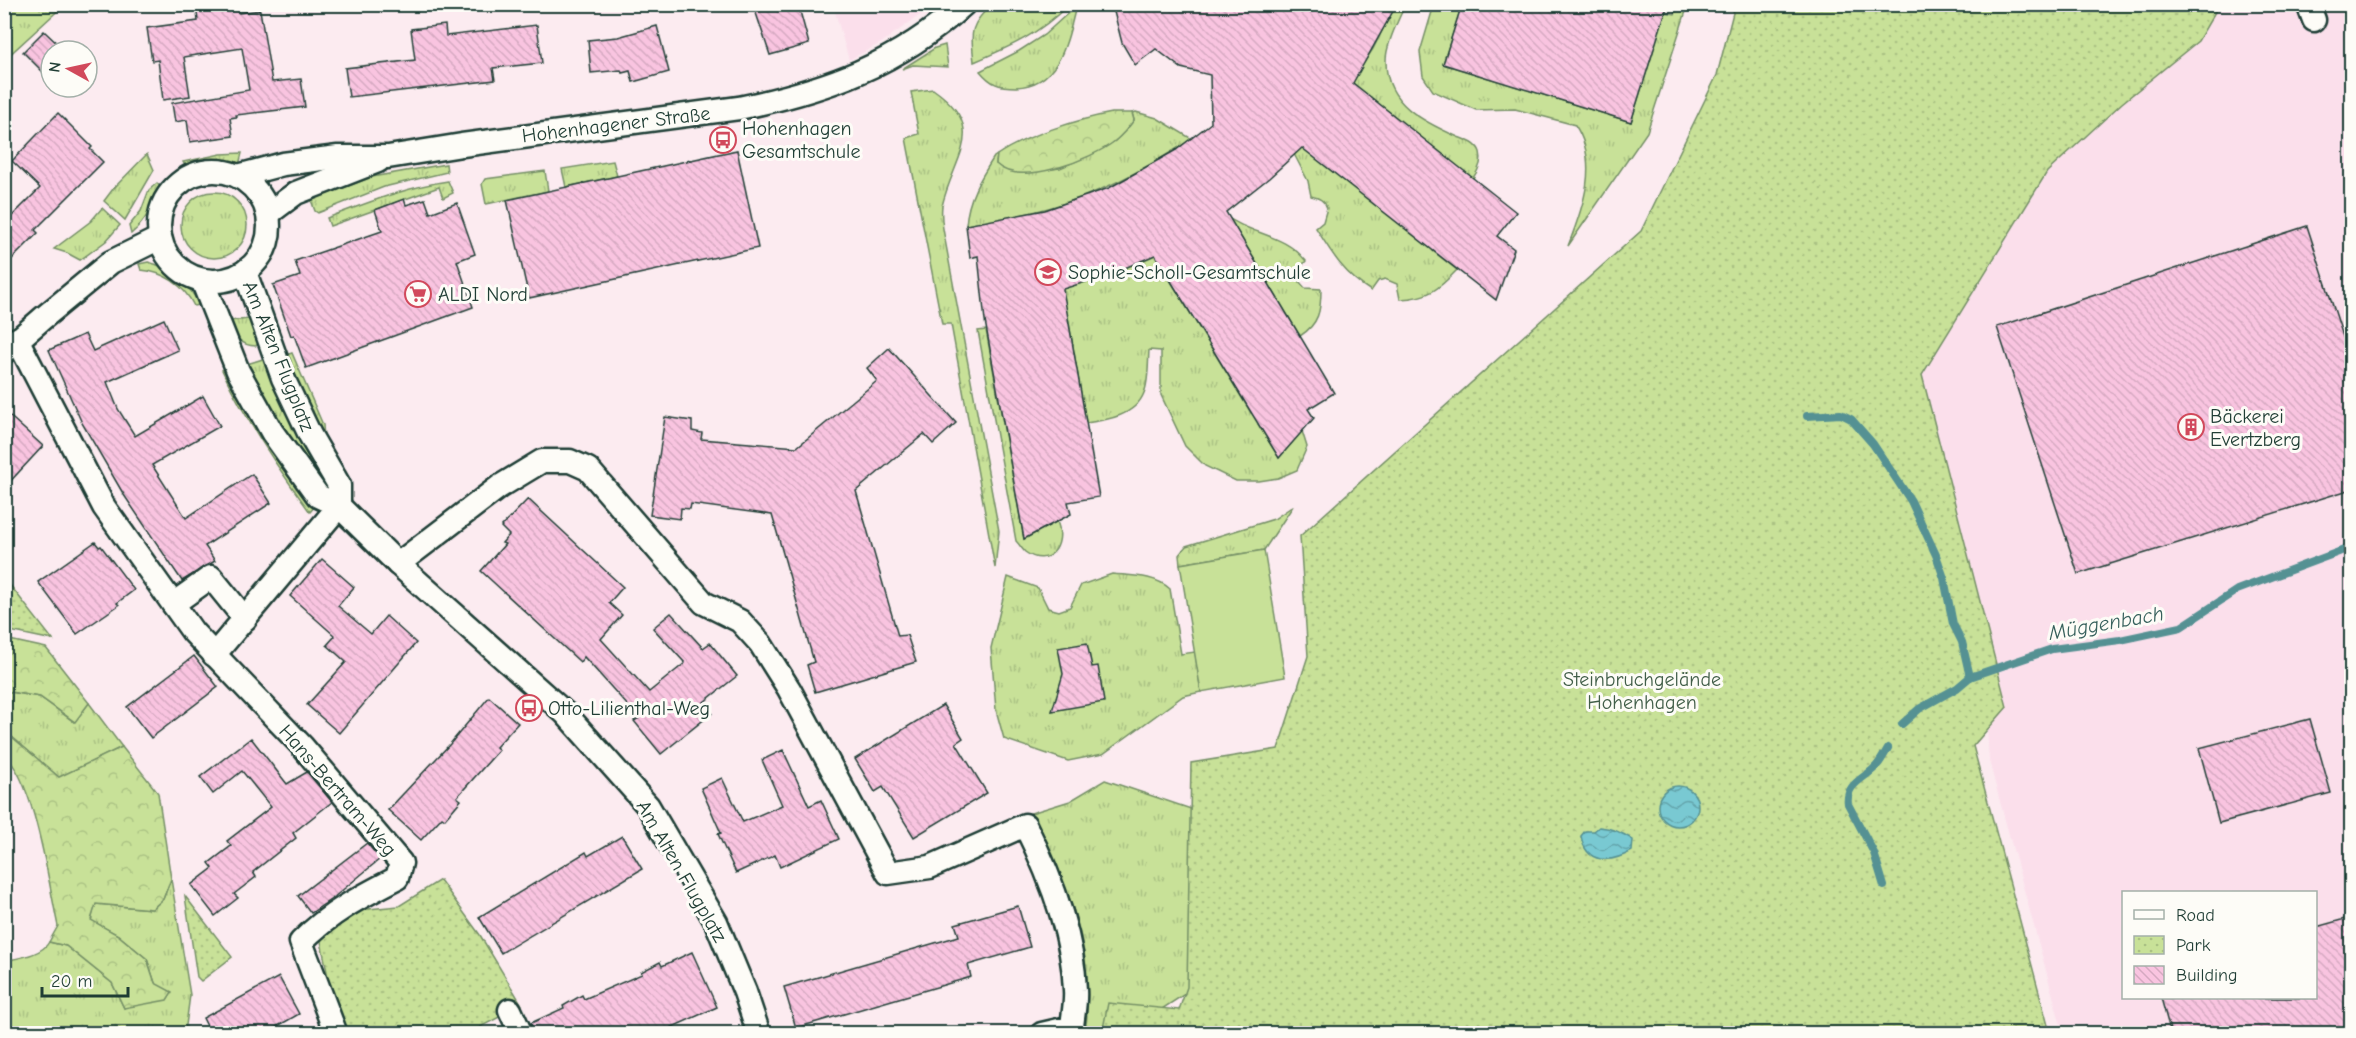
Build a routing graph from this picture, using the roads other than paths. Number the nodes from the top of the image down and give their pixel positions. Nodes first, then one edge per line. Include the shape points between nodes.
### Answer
1 (964, 4) edge
2 (388, 157) junction
3 (238, 176) junction
4 (268, 214) junction
5 (160, 238) junction
6 (245, 272) junction
7 (202, 280) junction
8 (11, 346) edge
9 (339, 506) junction
10 (398, 564) junction
11 (173, 604) junction
12 (245, 619) junction
13 (214, 655) junction
14 (510, 1010) dead end
15 (336, 1034) edge
16 (521, 1034) edge
17 (759, 1034) edge
18 (1042, 1034) edge

1 - 2 street, Hohenhagener Straße via 887,60 776,100
2 - 3 street, Hohenhagener Straße via 338,157 283,164
2 - 4 street, Hohenhagener Straße via 296,193
3 - 4 street via 262,199
3 - 5 street via 205,171 176,186 161,210
4 - 6 street via 268,236 260,256
5 - 7 street via 175,265
5 - 8 street via 111,262
6 - 7 street via 216,281
6 - 9 street, Am Alten Flugplatz via 283,378 339,485
7 - 9 street, Am Alten Flugplatz via 238,371 272,432 318,496
8 - 11 street, Hans-Bertram-Weg via 104,507
9 - 10 street, Am Alten Flugplatz
9 - 12 street
10 - 17 street, Am Alten Flugplatz via 565,713 648,806 716,922
10 - 18 street via 499,487 542,461 570,460 588,469 704,603 740,621 760,642 888,873 930,867 1025,825 1067,933 1076,990 1072,1027
11 - 12 street via 211,577
11 - 13 street, Hans-Bertram-Weg
12 - 13 street
13 - 15 street, Hans-Bertram-Weg via 302,746 401,863 397,878 347,904 301,942
14 - 16 street

